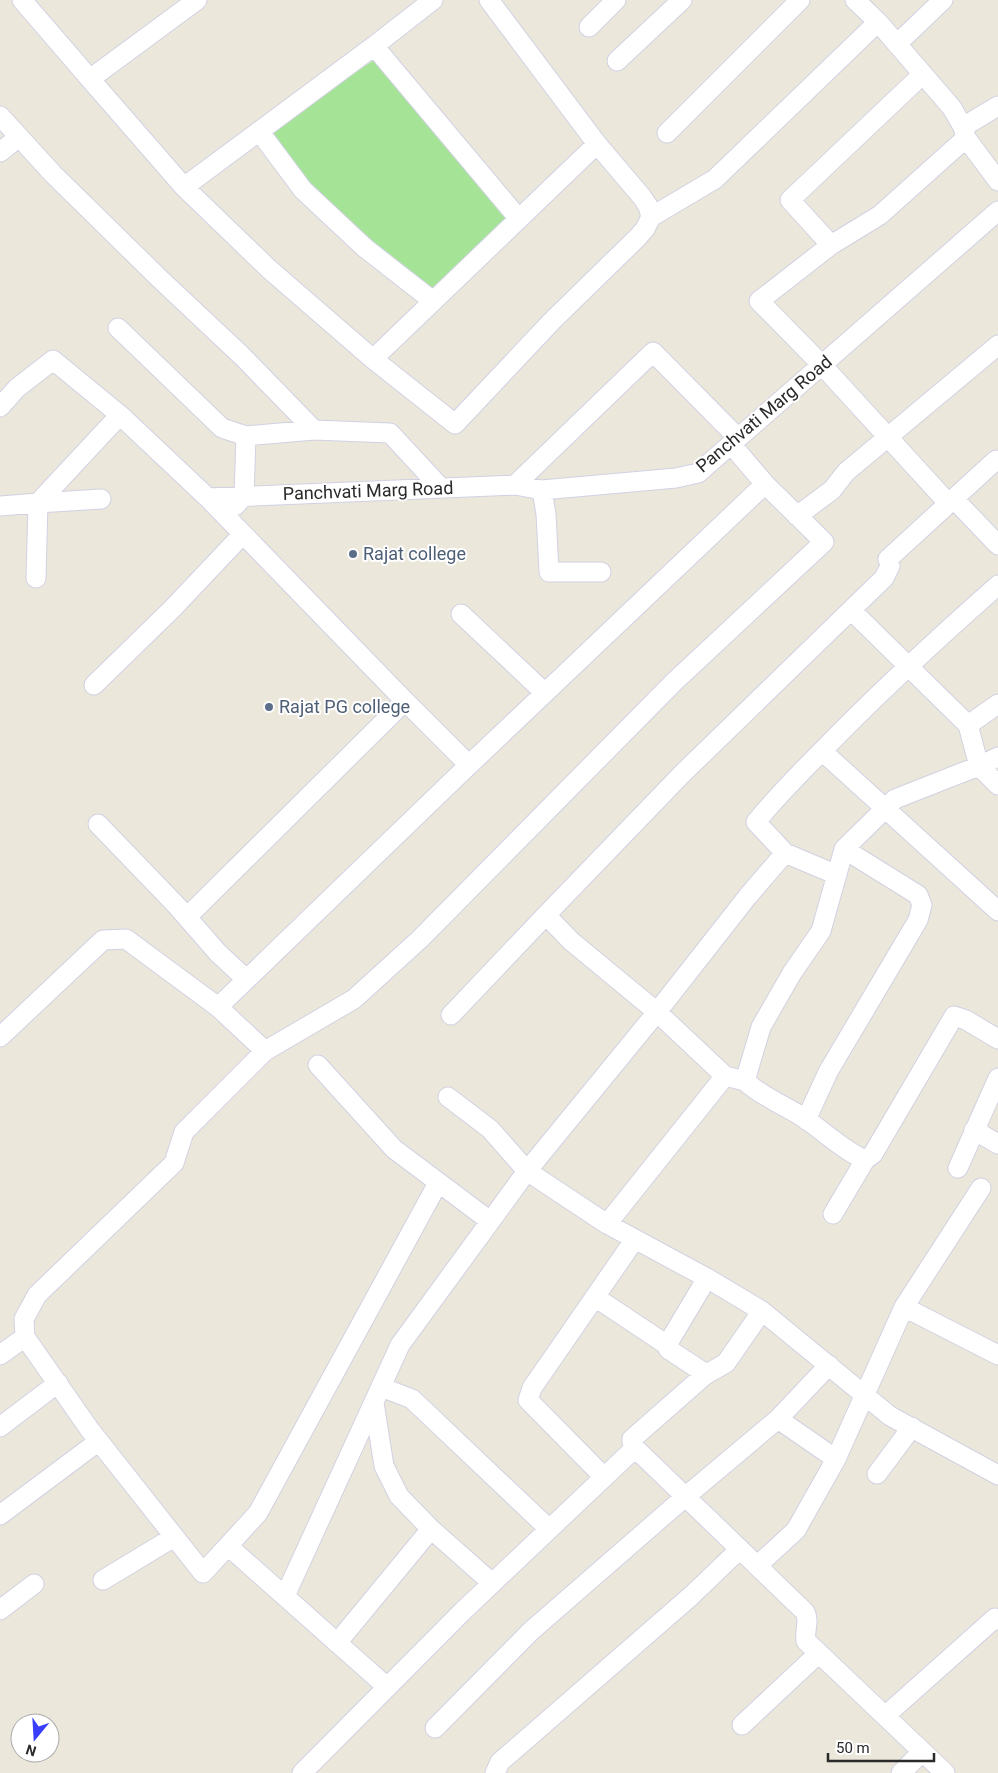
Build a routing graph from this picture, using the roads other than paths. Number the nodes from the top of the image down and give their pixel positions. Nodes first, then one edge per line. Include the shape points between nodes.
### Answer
1 (22, 0) edge
2 (197, 0) edge
3 (433, 0) edge
4 (489, 0) edge
5 (616, 0) edge
6 (682, 0) edge
7 (800, 0) edge
8 (855, 0) edge
9 (943, 0) edge
10 (878, 22) junction
11 (589, 27) dead end
12 (897, 44) junction
13 (374, 46) junction
14 (617, 61) dead end
15 (923, 74) junction
16 (90, 79) junction
17 (998, 106) edge
18 (0, 116) edge
19 (259, 131) junction
20 (667, 132) dead end
21 (964, 132) junction
22 (19, 137) junction
23 (597, 144) junction
24 (0, 152) edge
25 (998, 181) edge
26 (184, 187) junction
27 (998, 211) edge
28 (651, 216) junction
29 (519, 219) junction
30 (830, 245) junction
31 (433, 301) junction
32 (118, 328) dead end
33 (998, 345) edge
34 (373, 358) junction
35 (822, 365) junction
36 (0, 407) edge
37 (120, 415) junction
38 (314, 430) junction
39 (246, 436) junction
40 (889, 438) junction
41 (735, 441) junction
42 (997, 459) edge
43 (765, 484) junction
44 (515, 485) junction
45 (441, 488) junction
46 (542, 490) junction
47 (244, 496) junction
48 (208, 498) junction
49 (101, 499) dead end
50 (38, 502) junction
51 (951, 502) junction
52 (0, 506) edge
53 (225, 516) junction
54 (797, 516) junction
55 (243, 534) junction
56 (998, 544) edge
57 (601, 572) dead end
58 (36, 578) dead end
59 (998, 585) edge
60 (851, 610) junction
61 (461, 614) dead end
62 (908, 667) junction
63 (94, 685) dead end
64 (545, 693) junction
65 (405, 701) junction
66 (998, 704) edge
67 (968, 725) junction
68 (822, 751) junction
69 (998, 757) edge
70 (469, 765) junction
71 (979, 766) junction
72 (998, 785) edge
73 (886, 808) junction
74 (98, 824) dead end
75 (844, 849) junction
76 (785, 853) junction
77 (837, 875) junction
78 (998, 911) edge
79 (546, 915) junction
80 (187, 917) junction
81 (246, 979) junction
82 (218, 1007) junction
83 (657, 1012) junction
84 (451, 1015) dead end
85 (0, 1037) edge
86 (998, 1039) edge
87 (265, 1051) junction
88 (318, 1065) dead end
89 (725, 1076) junction
90 (998, 1078) edge
91 (745, 1081) junction
92 (448, 1097) dead end
93 (806, 1120) junction
94 (974, 1130) junction
95 (998, 1144) edge
96 (865, 1160) junction
97 (958, 1168) dead end
98 (527, 1171) junction
99 (438, 1183) junction
100 (981, 1188) dead end
101 (833, 1214) dead end
102 (490, 1221) junction
103 (607, 1224) junction
104 (635, 1239) junction
105 (707, 1278) junction
106 (595, 1297) junction
107 (904, 1307) junction
108 (762, 1311) junction
109 (25, 1337) junction
110 (667, 1345) junction
111 (0, 1355) edge
112 (998, 1355) edge
113 (829, 1366) junction
114 (705, 1375) junction
115 (58, 1383) junction
116 (864, 1394) junction
117 (377, 1395) junction
118 (778, 1419) junction
119 (0, 1427) edge
120 (912, 1427) junction
121 (99, 1441) junction
122 (635, 1448) junction
123 (836, 1459) junction
124 (878, 1474) dead end
125 (998, 1475) edge
126 (604, 1477) junction
127 (685, 1497) junction
128 (0, 1515) edge
129 (431, 1529) junction
130 (549, 1530) junction
131 (174, 1537) junction
132 (228, 1546) junction
133 (740, 1549) junction
134 (757, 1566) junction
135 (103, 1580) dead end
136 (492, 1583) junction
137 (34, 1584) dead end
138 (285, 1596) junction
139 (0, 1610) edge
140 (998, 1620) edge
141 (337, 1643) junction
142 (819, 1653) junction
143 (387, 1687) junction
144 (885, 1716) junction
145 (742, 1726) dead end
146 (435, 1728) dead end
147 (922, 1752) junction
148 (302, 1773) edge
149 (495, 1773) edge
150 (901, 1773) edge
151 (944, 1773) edge

1 - 16 street
2 - 16 street
3 - 13 street
4 - 23 street
5 - 11 street
6 - 14 street
7 - 20 street
8 - 10 street
9 - 12 street
10 - 12 street
10 - 28 street via 715,179
12 - 15 street
13 - 19 street
13 - 29 street
15 - 21 street via 952,108
15 - 30 street via 790,200
16 - 26 street
17 - 21 street
18 - 22 street
19 - 26 street
19 - 31 street via 304,190 365,248
21 - 25 street
21 - 30 street via 880,215
22 - 24 street
22 - 38 street
23 - 28 street via 642,197
23 - 29 street
26 - 34 street via 269,269
27 - 35 street, Panchvati Marg Road
28 - 34 street via 637,238 454,424
29 - 31 street
30 - 35 street via 759,301
31 - 34 street
32 - 39 street via 222,428
33 - 40 street
35 - 40 street
35 - 41 street, Panchvati Marg Road
36 - 37 street via 17,388 53,360
37 - 48 street
37 - 50 street
38 - 39 street
38 - 45 street via 390,432
39 - 47 street
40 - 51 street
40 - 54 street via 846,472 832,490
41 - 43 street
41 - 44 street via 653,352
41 - 46 street, Panchvati Marg Road via 698,473 676,478
42 - 51 street
43 - 54 street
43 - 64 street
44 - 45 street, Panchvati Marg Road
44 - 46 street, Panchvati Marg Road
45 - 47 street, Panchvati Marg Road
46 - 57 street via 549,572
47 - 48 street, Panchvati Marg Road
47 - 53 street
48 - 53 street
49 - 50 street
50 - 52 street
50 - 58 street
51 - 56 street
51 - 60 street via 888,559 890,566 884,578
53 - 55 street
54 - 87 street via 824,542 674,682 420,939 354,999
55 - 63 street
55 - 65 street
59 - 62 street
60 - 62 street
60 - 79 street via 682,774
61 - 64 street
62 - 67 street
62 - 68 street
64 - 70 street
65 - 70 street
65 - 80 street
66 - 67 street
67 - 71 street
68 - 73 street
68 - 76 street via 756,822
69 - 71 street
70 - 81 street
71 - 72 street
71 - 73 street via 895,799
73 - 75 street
73 - 78 street
74 - 80 street
75 - 77 street
75 - 93 street via 918,895 922,904 918,920 828,1072
76 - 77 street
76 - 83 street
77 - 91 street via 821,931 792,973 762,1027
79 - 83 street via 571,941
79 - 84 street
80 - 81 street
81 - 82 street
82 - 85 street via 126,939 104,940
82 - 87 street
83 - 89 street
83 - 98 street
86 - 96 street via 954,1016 873,1154
87 - 109 street via 184,1132 174,1164 37,1296 24,1319
88 - 99 street via 394,1149
89 - 91 street
89 - 103 street
90 - 94 street
91 - 93 street via 756,1092
92 - 98 street via 490,1129
93 - 96 street via 850,1153
94 - 95 street
94 - 97 street
96 - 101 street
98 - 102 street
98 - 103 street
99 - 102 street
99 - 132 street via 258,1514
100 - 107 street
102 - 117 street via 400,1345
103 - 104 street
104 - 105 street
104 - 106 street
105 - 108 street
105 - 110 street
106 - 110 street
106 - 126 street via 532,1388 528,1400
107 - 112 street
107 - 116 street
108 - 113 street
108 - 114 street via 726,1363
109 - 111 street
109 - 115 street
110 - 114 street via 668,1349
113 - 116 street
113 - 118 street
114 - 122 street via 632,1439
115 - 119 street
115 - 121 street
116 - 120 street via 890,1416
116 - 123 street
117 - 129 street via 384,1466 399,1496
117 - 130 street via 412,1399
117 - 138 street
118 - 123 street
118 - 127 street
120 - 124 street
120 - 125 street
121 - 128 street
121 - 131 street
122 - 126 street
122 - 127 street
123 - 134 street via 796,1530
126 - 130 street
127 - 133 street
127 - 146 street via 531,1631
129 - 136 street
129 - 141 street
130 - 136 street
131 - 132 street via 203,1573
131 - 135 street
132 - 138 street
133 - 134 street
133 - 149 street via 691,1596 500,1762
134 - 142 street via 805,1612 808,1618 806,1641
136 - 143 street
137 - 139 street
138 - 141 street
140 - 144 street via 995,1618
141 - 143 street
142 - 144 street
142 - 145 street
143 - 148 street
144 - 147 street
147 - 150 street
147 - 151 street

